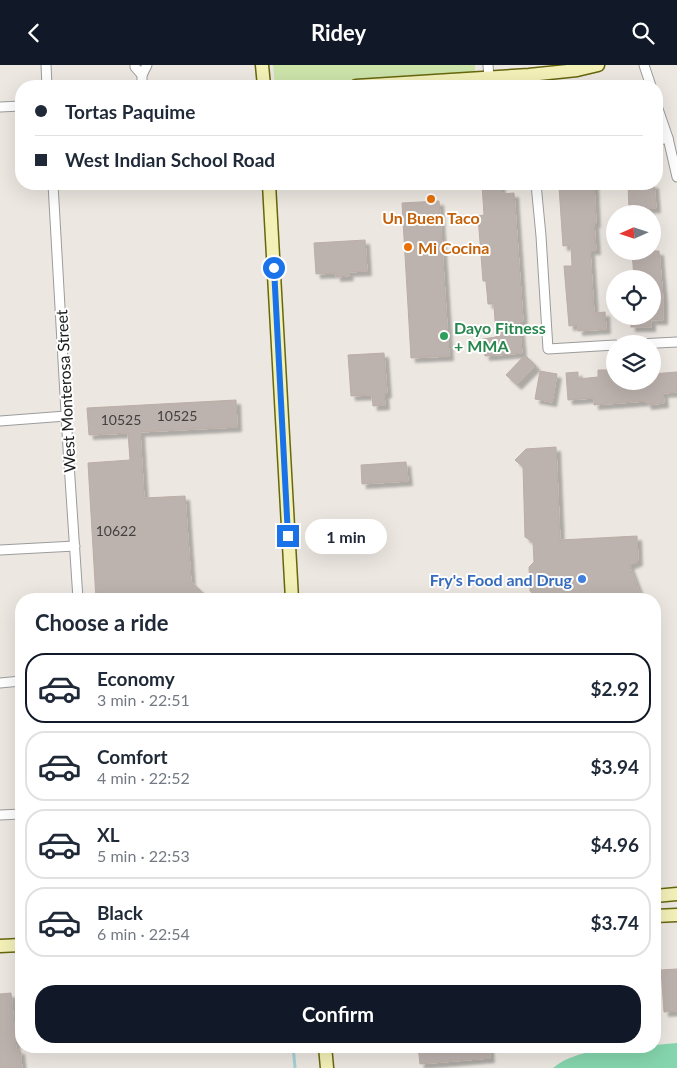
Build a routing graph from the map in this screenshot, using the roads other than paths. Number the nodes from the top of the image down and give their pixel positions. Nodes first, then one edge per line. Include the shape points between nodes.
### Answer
1 (46, 65) edge
2 (135, 65) edge
3 (146, 65) edge
4 (262, 65) edge
5 (598, 65) edge
6 (644, 65) edge
7 (488, 71) edge
8 (142, 75) junction
9 (47, 80) edge
10 (142, 80) edge
11 (263, 80) edge
12 (409, 80) edge
13 (649, 80) edge
14 (15, 106) edge
15 (0, 107) edge
16 (663, 123) edge
17 (668, 138) junction
18 (663, 139) edge
19 (677, 177) edge
20 (53, 190) edge
21 (269, 190) edge
22 (537, 190) edge
23 (677, 341) edge
24 (661, 342) edge
25 (606, 346) edge
26 (66, 416) junction
27 (0, 421) edge
28 (75, 546) junction
29 (0, 551) edge
30 (78, 593) edge
31 (292, 593) edge
32 (15, 682) edge
33 (0, 683) edge
34 (15, 814) edge
35 (0, 815) edge
36 (677, 894) edge
37 (661, 895) edge
38 (677, 915) edge
39 (661, 916) edge
40 (15, 945) edge
41 (0, 946) edge
42 (326, 1053) edge
43 (327, 1068) edge

1 - 9 street
2 - 8 street
3 - 8 street
4 - 11 main road
5 - 7 main road via 553,73
6 - 13 street
7 - 12 main road
8 - 10 street
14 - 15 street
16 - 17 street
17 - 18 street
17 - 19 street
20 - 26 street, West Monterosa Street
21 - 31 main road
22 - 25 street via 548,349
23 - 24 street
26 - 27 street
26 - 28 street, West Monterosa Street
28 - 29 street
28 - 30 street, West Monterosa Street
32 - 33 street
34 - 35 street
36 - 37 main road
38 - 39 main road
40 - 41 main road
42 - 43 main road

